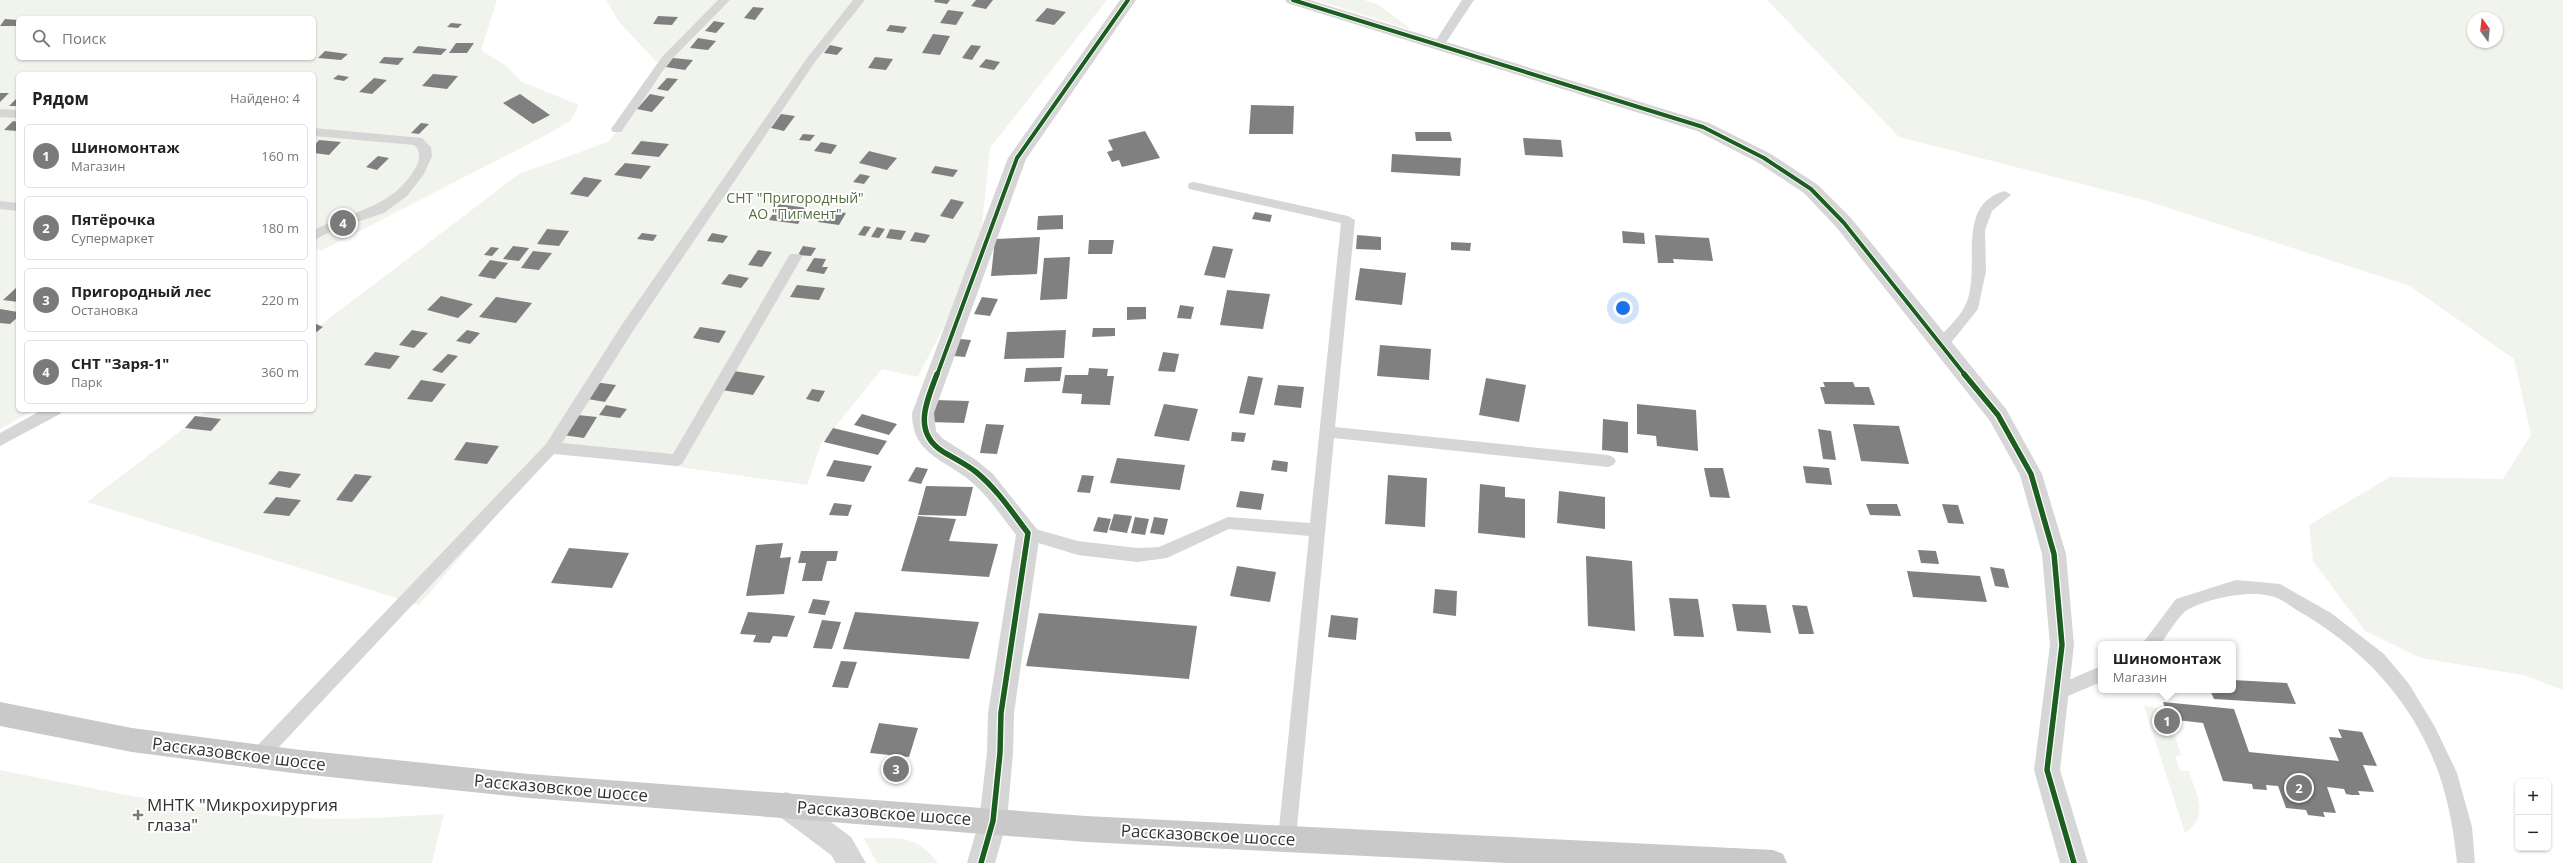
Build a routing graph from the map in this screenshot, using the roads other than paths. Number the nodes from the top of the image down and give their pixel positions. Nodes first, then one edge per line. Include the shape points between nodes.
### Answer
1 (724, 0) edge
2 (859, 0) edge
3 (1128, 0) edge
4 (1293, 0) edge
5 (1468, 0) edge
6 (1439, 45) junction
7 (0, 113) edge
8 (16, 114) edge
9 (617, 129) dead end
10 (316, 132) edge
11 (1194, 186) dead end
12 (2005, 195) dead end
13 (0, 205) edge
14 (16, 207) edge
15 (317, 231) edge
16 (795, 257) dead end
17 (1941, 346) junction
18 (52, 412) edge
19 (1327, 432) junction
20 (0, 440) edge
21 (551, 448) junction
22 (1608, 461) dead end
23 (1317, 530) junction
24 (1028, 533) junction
25 (2152, 641) edge
26 (2098, 675) edge
27 (2056, 693) junction
28 (0, 714) edge
29 (258, 757) junction
30 (786, 805) junction
31 (993, 821) junction
32 (1287, 838) junction
33 (1691, 861) edge
34 (852, 863) edge
35 (981, 863) edge
36 (1773, 863) edge
37 (2074, 863) edge
38 (2466, 863) edge

1 - 9 lane via 666,59
2 - 21 lane via 802,73 628,327
3 - 24 street via 1017,158 923,414 925,430 930,440 985,480
4 - 6 street
5 - 6 lane
6 - 17 street via 1703,128 1764,158 1811,189 1844,223
7 - 8 lane
10 - 15 lane via 418,140 424,144 428,152 425,164 406,188 387,205
11 - 19 lane via 1348,220
12 - 17 lane via 1986,209 1978,230 1979,271 1972,309
13 - 14 lane
16 - 21 lane via 677,460
17 - 27 street via 1998,415 2031,474 2054,554 2062,645
18 - 20 lane
19 - 22 lane
19 - 23 lane
21 - 29 lane
23 - 24 lane via 1228,523 1161,553 1137,555 1078,548
23 - 32 lane
24 - 31 street via 1001,713
25 - 38 lane via 2182,604 2236,587 2274,589 2325,618 2378,659 2403,689 2429,733 2448,773 2463,827
26 - 27 lane
27 - 37 street via 2047,770
28 - 29 main road, Рассказовское шоссе via 132,740
29 - 30 main road, Рассказовское шоссе via 529,786
30 - 31 main road, Рассказовское шоссе
30 - 34 street via 841,846
31 - 32 main road, Рассказовское шоссе via 1086,829
31 - 35 street
32 - 33 main road, Рассказовское шоссе
33 - 36 main road, Рассказовское шоссе

